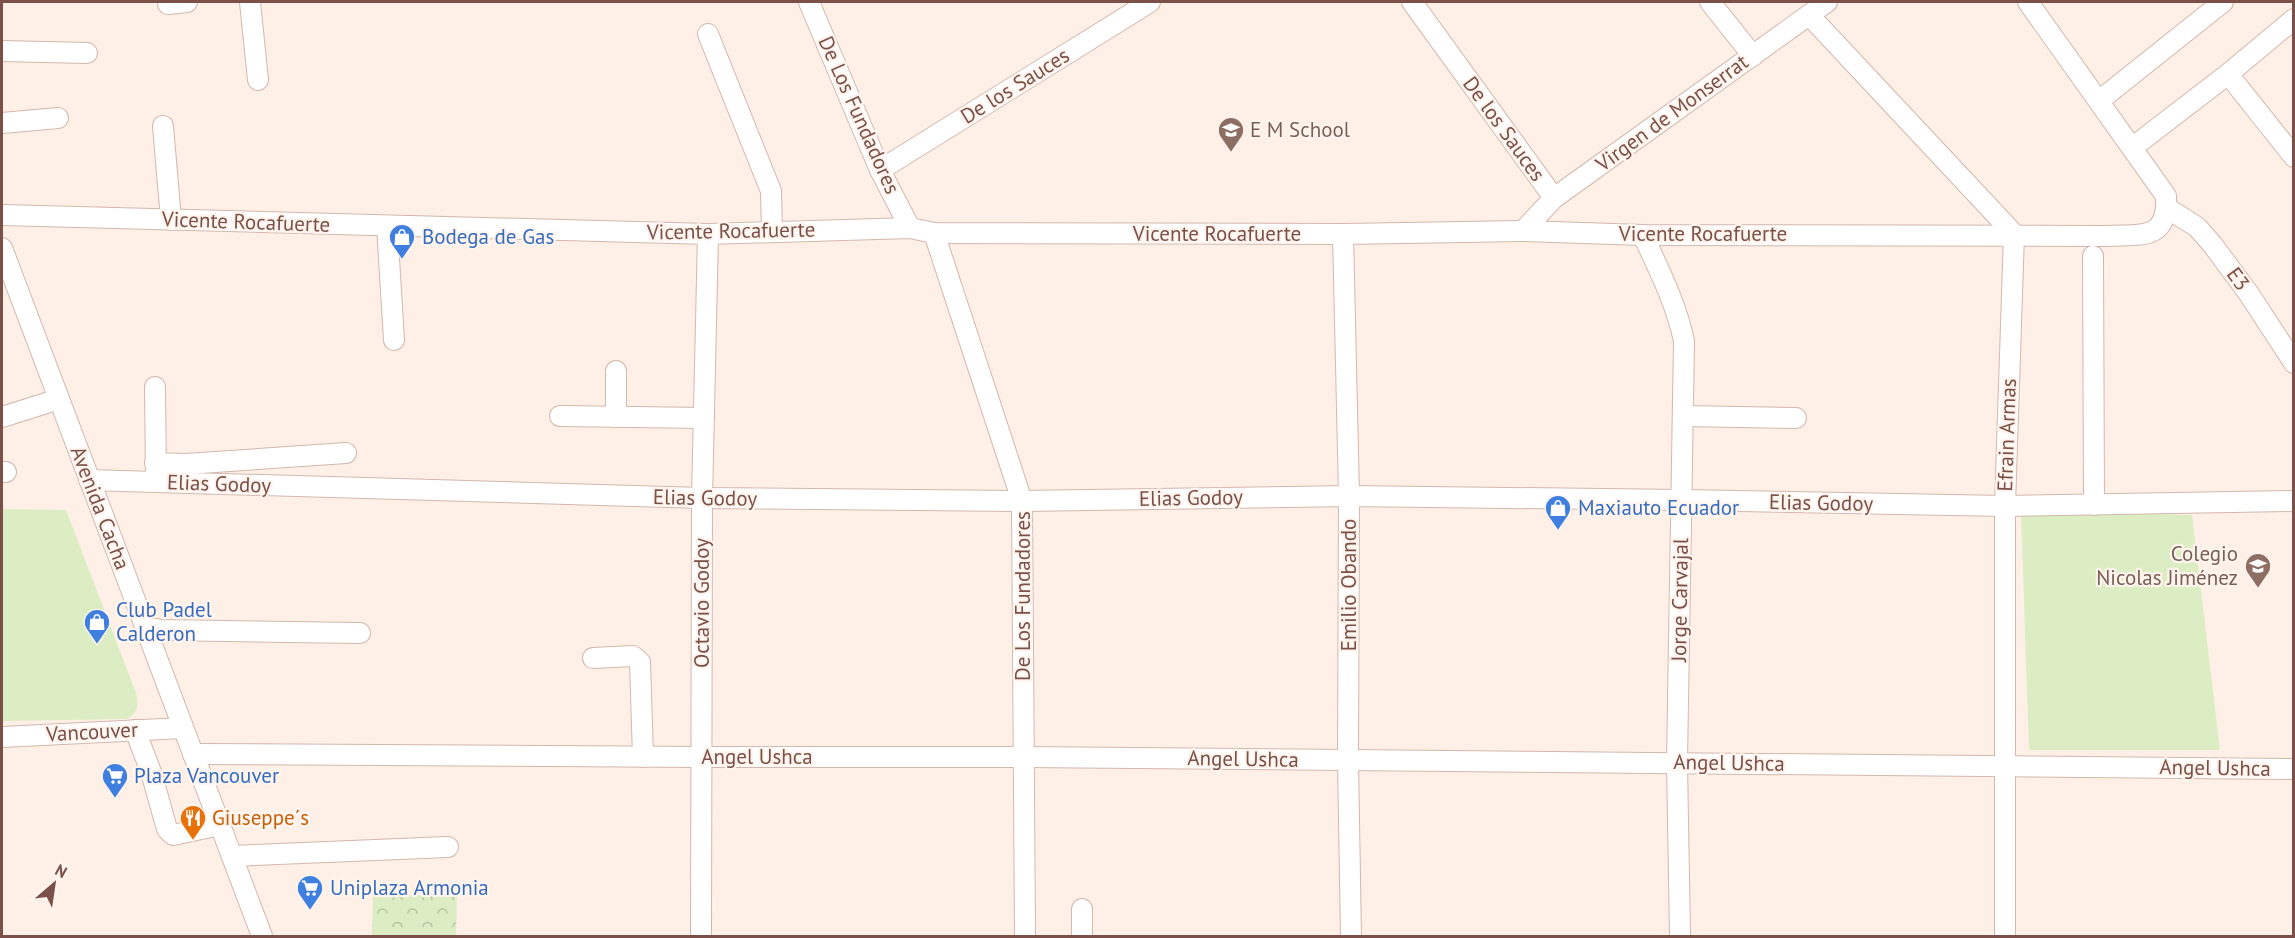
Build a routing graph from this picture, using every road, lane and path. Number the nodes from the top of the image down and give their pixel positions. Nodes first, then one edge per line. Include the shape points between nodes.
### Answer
1 (250, 2) edge
2 (809, 2) edge
3 (1147, 2) edge
4 (1412, 2) edge
5 (1710, 2) edge
6 (1827, 2) edge
7 (2028, 2) edge
8 (2223, 2) edge
9 (1809, 15) junction
10 (2294, 20) edge
11 (708, 34) dead end
12 (2, 51) edge
13 (87, 53) dead end
14 (1753, 56) junction
15 (2228, 74) junction
16 (258, 80) dead end
17 (2100, 100) junction
18 (58, 117) dead end
19 (2, 123) edge
20 (163, 126) dead end
21 (2133, 147) junction
22 (2294, 157) edge
23 (880, 170) junction
24 (1554, 198) junction
25 (2167, 207) junction
26 (2, 215) edge
27 (171, 220) junction
28 (387, 226) junction
29 (910, 228) junction
30 (1523, 231) junction
31 (772, 232) junction
32 (934, 233) junction
33 (708, 234) junction
34 (1342, 234) junction
35 (2014, 234) junction
36 (1643, 235) junction
37 (2, 248) edge
38 (2093, 256) dead end
39 (394, 340) dead end
40 (2294, 363) edge
41 (616, 371) dead end
42 (155, 387) dead end
43 (59, 399) junction
44 (560, 416) dead end
45 (1683, 416) junction
46 (2, 417) edge
47 (616, 417) junction
48 (704, 418) junction
49 (1796, 418) dead end
50 (346, 453) dead end
51 (156, 473) junction
52 (89, 480) junction
53 (1349, 496) junction
54 (702, 498) junction
55 (1682, 500) junction
56 (1022, 501) junction
57 (2294, 501) edge
58 (2094, 505) junction
59 (2005, 506) junction
60 (145, 627) junction
61 (360, 633) dead end
62 (593, 658) dead end
63 (183, 728) junction
64 (135, 730) junction
65 (2, 736) edge
66 (193, 754) junction
67 (643, 757) junction
68 (1024, 757) junction
69 (701, 758) junction
70 (1348, 761) junction
71 (1677, 762) junction
72 (2006, 766) junction
73 (2294, 769) edge
74 (220, 825) junction
75 (448, 847) dead end
76 (232, 856) junction
77 (1082, 909) dead end
78 (262, 936) edge
79 (701, 936) edge
80 (1025, 936) edge
81 (1082, 936) edge
82 (1351, 936) edge
83 (1680, 936) edge
84 (2005, 936) edge

1 - 16 street
2 - 23 street, De Los Fundadores
3 - 23 street, De los Sauces
4 - 24 street, De los Sauces
5 - 14 street
6 - 9 street, Virgen de Monserrat
7 - 17 street
8 - 17 street
9 - 14 street, Virgen de Monserrat
9 - 35 street
10 - 15 street
11 - 31 street via 771,191
12 - 13 street
14 - 24 street, Virgen de Monserrat
15 - 21 street
15 - 22 street
17 - 21 street
18 - 19 street
20 - 27 street
21 - 25 street via 2166,196
23 - 29 street, De Los Fundadores
24 - 30 street, Virgen de Monserrat
25 - 35 street, Vicente Rocafuerte via 2163,223 2147,233
25 - 40 street, E3 via 2198,227 2212,244
26 - 27 street, Vicente Rocafuerte
27 - 28 street, Vicente Rocafuerte
28 - 33 street, Vicente Rocafuerte
28 - 39 street
29 - 31 street, Vicente Rocafuerte
29 - 32 street, Vicente Rocafuerte
30 - 34 street, Vicente Rocafuerte
30 - 36 street, Vicente Rocafuerte
31 - 33 street, Vicente Rocafuerte
32 - 34 street, Vicente Rocafuerte
32 - 56 street, De Los Fundadores
33 - 48 street, Octavio Godoy
34 - 53 street, Emilio Obando
35 - 36 street, Vicente Rocafuerte
35 - 59 street, Efrain Armas
36 - 45 street, Jorge Carvajal via 1679,317 1684,341
37 - 43 street, Avenida Cacha
38 - 58 street
41 - 47 street
42 - 51 street
43 - 46 street
43 - 52 street, Avenida Cacha
44 - 47 street
45 - 49 street
45 - 55 street, Jorge Carvajal
47 - 48 street
48 - 54 street, Octavio Godoy
50 - 51 street via 186,464
51 - 52 street, Elias Godoy
51 - 54 street, Elias Godoy
52 - 60 street, Avenida Cacha
53 - 55 street, Elias Godoy
53 - 56 street, Elias Godoy
53 - 70 street, Emilio Obando
54 - 56 street, Elias Godoy
54 - 69 street, Octavio Godoy
55 - 59 street, Elias Godoy
55 - 71 street, Jorge Carvajal
56 - 68 street, De Los Fundadores
57 - 58 street, Elias Godoy
58 - 59 street, Elias Godoy
59 - 72 street, Efrain Armas
60 - 61 street
60 - 63 street, Avenida Cacha
62 - 67 street via 633,656 640,662
63 - 64 street, Vancouver
63 - 66 street, Avenida Cacha
64 - 65 street, Vancouver
64 - 74 street via 166,829 174,835
66 - 67 street, Angel Ushca
66 - 74 street, Avenida Cacha
67 - 69 street, Angel Ushca
68 - 69 street, Angel Ushca
68 - 70 street, Angel Ushca
68 - 80 street, De Los Fundadores
69 - 79 street, Octavio Godoy
70 - 71 street, Angel Ushca
70 - 82 street, Emilio Obando
71 - 72 street, Angel Ushca
71 - 83 street, Jorge Carvajal
72 - 73 street, Angel Ushca
72 - 84 street, Efrain Armas
74 - 76 street, Avenida Cacha
75 - 76 street
76 - 78 street, Avenida Cacha
77 - 81 street

